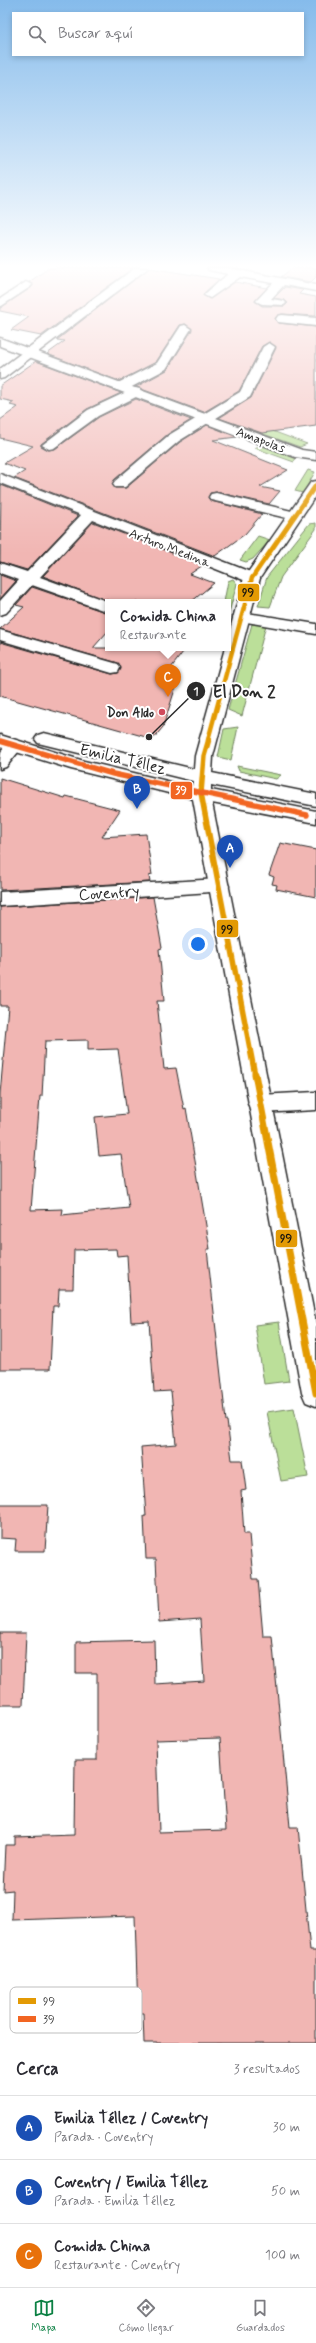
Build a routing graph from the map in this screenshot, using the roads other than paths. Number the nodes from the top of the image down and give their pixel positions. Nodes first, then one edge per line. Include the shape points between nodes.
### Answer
1 (15, 363) edge
2 (57, 363) edge
3 (164, 363) edge
4 (261, 363) edge
5 (0, 375) edge
6 (121, 387) junction
7 (135, 392) junction
8 (206, 419) junction
9 (49, 445) dead end
10 (316, 456) edge
11 (0, 478) edge
12 (120, 484) dead end
13 (316, 484) edge
14 (216, 497) dead end
15 (89, 515) junction
16 (296, 516) junction
17 (0, 568) edge
18 (252, 578) junction
19 (29, 579) junction
20 (105, 606) edge
21 (0, 610) edge
22 (241, 617) junction
23 (316, 629) edge
24 (0, 635) edge
25 (112, 668) dead end
26 (0, 730) edge
27 (7, 743) edge
28 (0, 764) edge
29 (201, 785) junction
30 (316, 800) edge
31 (316, 817) edge
32 (219, 886) junction
33 (0, 899) edge
34 (316, 1102) edge
35 (260, 1104) junction
36 (309, 1319) edge
37 (316, 1393) edge

1 - 5 street
2 - 6 street, Amapolas
3 - 6 street
4 - 8 street, Amapolas via 245,394
6 - 7 street, Amapolas
7 - 8 street, Amapolas
7 - 9 street via 93,413
8 - 10 street, Amapolas via 300,454
8 - 12 street via 174,438
11 - 15 street, Arturo Medina
13 - 16 street
14 - 16 street
15 - 18 street, Arturo Medina
15 - 19 street
16 - 18 street
17 - 19 street
18 - 22 street
19 - 20 street
19 - 21 street
22 - 23 street
22 - 29 street via 204,756
24 - 25 street
26 - 29 street, Emilia Téllez
27 - 28 street, Emilia Téllez
27 - 29 street, Emilia Téllez via 96,768
29 - 30 street, Emilia Téllez
29 - 31 street, Emilia Téllez
29 - 32 street
32 - 33 street, Coventry
32 - 35 street
34 - 35 street
35 - 36 street
36 - 37 street

